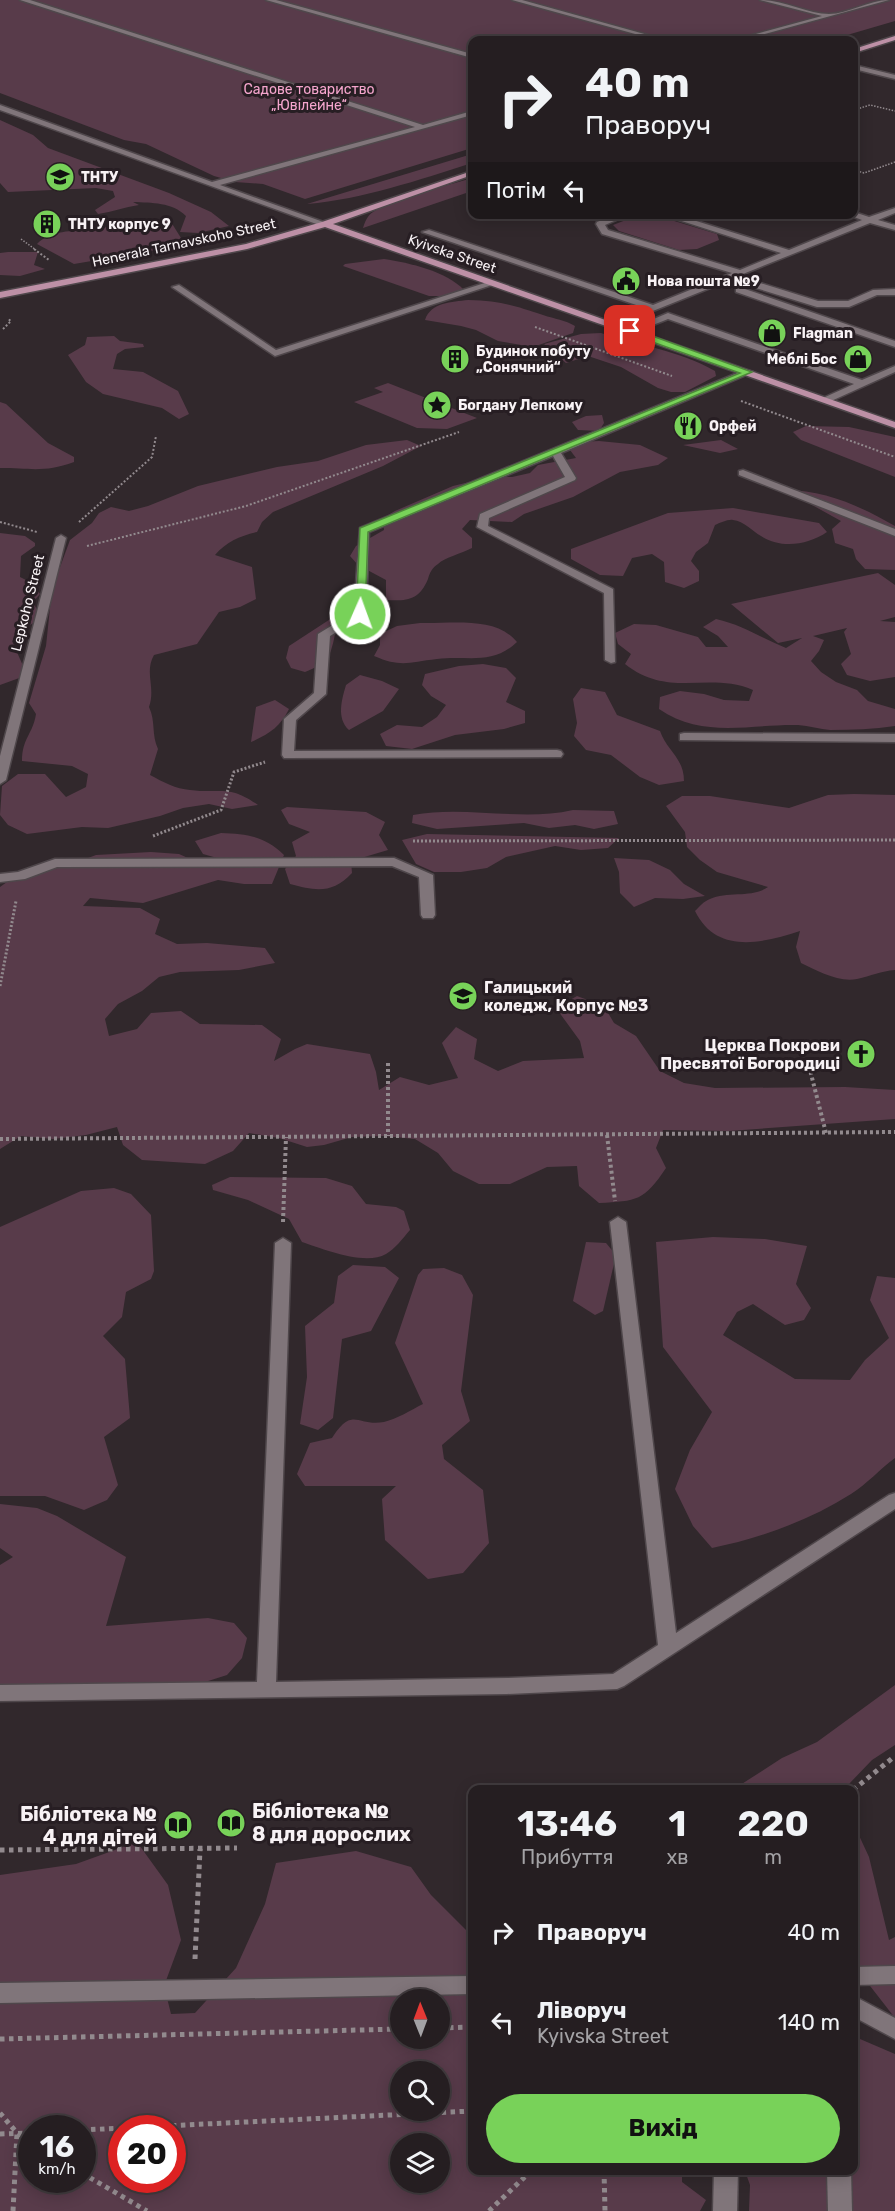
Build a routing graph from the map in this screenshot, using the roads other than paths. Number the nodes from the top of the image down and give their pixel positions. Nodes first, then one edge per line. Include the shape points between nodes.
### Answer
1 (23, 0) edge
2 (269, 0) edge
3 (515, 0) edge
4 (763, 0) edge
5 (886, 0) edge
6 (830, 16) junction
7 (648, 36) edge
8 (752, 36) edge
9 (895, 38) edge
10 (858, 50) edge
11 (468, 55) edge
12 (858, 68) edge
13 (895, 77) edge
14 (1, 108) edge
15 (468, 114) edge
16 (423, 127) junction
17 (468, 174) edge
18 (212, 185) junction
19 (895, 210) edge
20 (858, 217) edge
21 (613, 219) edge
22 (680, 219) edge
23 (868, 220) junction
24 (325, 224) junction
25 (895, 228) edge
26 (426, 232) dead end
27 (787, 252) junction
28 (738, 272) junction
29 (728, 276) junction
30 (494, 283) junction
31 (176, 287) dead end
32 (739, 290) dead end
33 (895, 292) edge
34 (0, 295) edge
35 (654, 308) junction
36 (613, 324) junction
37 (630, 331) junction
38 (895, 344) edge
39 (895, 369) edge
40 (748, 372) junction
41 (863, 384) junction
42 (826, 400) junction
43 (895, 425) edge
44 (555, 452) junction
45 (743, 473) dead end
46 (895, 533) edge
47 (61, 538) road end
48 (610, 660) dead end
49 (684, 737) dead end
50 (895, 738) edge
51 (557, 754) dead end
52 (0, 780) edge
53 (0, 878) edge
54 (428, 915) dead end
55 (618, 1222) road end
56 (283, 1243) road end
57 (895, 1500) edge
58 (668, 1648) junction
59 (266, 1688) junction
60 (0, 1693) edge
61 (895, 1975) edge
62 (858, 1976) edge
63 (468, 1984) edge
64 (0, 1993) edge
65 (858, 2008) edge
66 (895, 2029) edge
67 (726, 2175) edge
68 (839, 2175) edge
69 (725, 2211) edge
70 (840, 2211) edge

1 - 16 street
2 - 11 street
3 - 7 street
4 - 6 street
5 - 6 street
6 - 8 street
9 - 10 main road
12 - 13 street
14 - 18 street, Kyivska Street
15 - 16 street
16 - 18 street
17 - 24 main road, Henerala Tarnavskoho Street
18 - 24 street, Kyivska Street
19 - 23 street
20 - 23 street
21 - 28 street via 600,224 605,232
22 - 27 street
23 - 25 street
23 - 27 street
24 - 30 main road, Kyivska Street
24 - 34 main road, Henerala Tarnavskoho Street via 247,246
26 - 35 street
27 - 28 street
28 - 29 street
29 - 33 street via 817,304 849,304 876,292
29 - 35 street
30 - 31 street via 275,353
30 - 36 main road, Kyivska Street
32 - 38 street
35 - 36 street
36 - 37 main road, Kyivska Street
37 - 40 main road, Kyivska Street
37 - 41 street via 668,316
39 - 41 street
40 - 42 main road, Kyivska Street
40 - 44 street
41 - 42 street
42 - 43 main road, Kyivska Street
44 - 48 street via 571,478 484,516 482,527 609,591
44 - 51 street via 364,530 360,614 324,634 320,694 290,719 288,755
45 - 46 street
47 - 52 street, Lepkoho Street
49 - 50 street
53 - 54 street via 20,876 56,863 394,862 426,875
55 - 58 street
56 - 59 street
57 - 58 street
58 - 59 street via 617,1681
59 - 60 street
61 - 62 street
63 - 64 street
65 - 66 street
67 - 69 street
68 - 70 street

